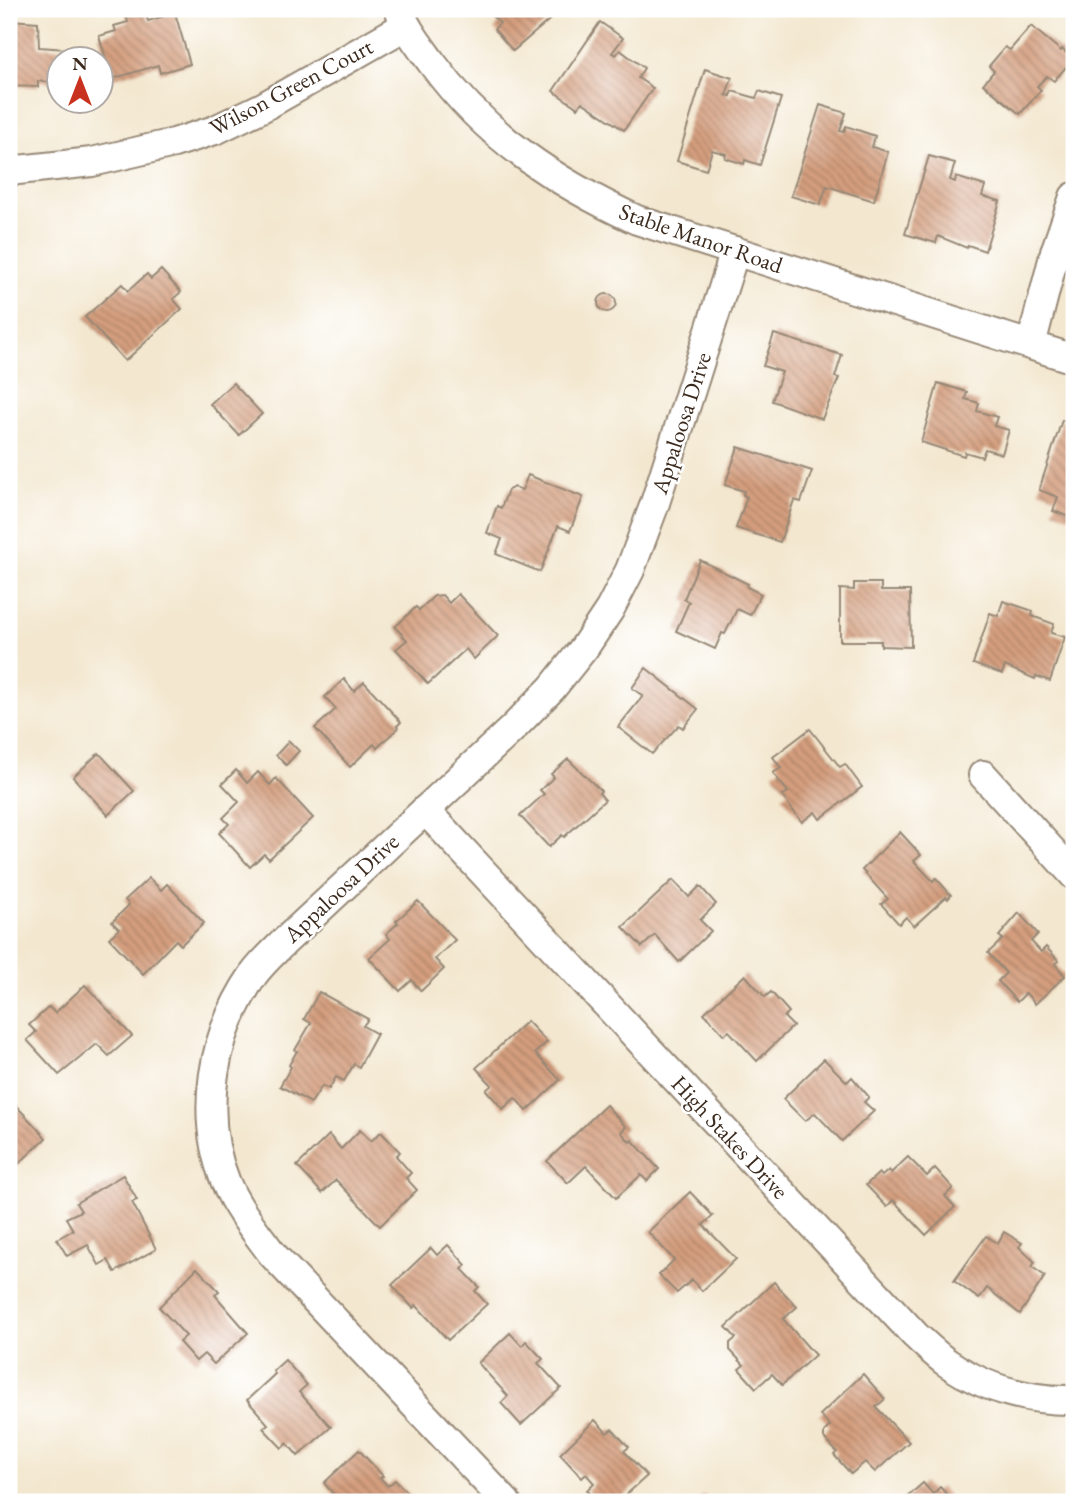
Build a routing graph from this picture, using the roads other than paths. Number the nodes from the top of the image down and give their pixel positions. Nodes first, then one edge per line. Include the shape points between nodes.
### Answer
1 (402, 17) edge
2 (9, 171) edge
3 (1074, 197) edge
4 (735, 251) junction
5 (1031, 345) junction
6 (1074, 359) edge
7 (983, 775) dead end
8 (425, 810) junction
9 (1074, 875) edge
10 (1074, 1400) edge
11 (506, 1502) edge

1 - 2 street, Wilson Green Court via 263,107 215,130 92,162
1 - 4 street, Stable Manor Road via 441,75 486,126 533,163 637,220
3 - 5 street
4 - 5 street, Stable Manor Road
4 - 8 street, Appaloosa Drive via 654,506 610,609 552,688
5 - 6 street, Stable Manor Road
7 - 9 street
8 - 10 street, High Stakes Drive via 915,1335 949,1364 984,1383 1017,1395
8 - 11 street, Appaloosa Drive via 255,973 222,1038 212,1081 211,1116 215,1150 232,1194 272,1255

